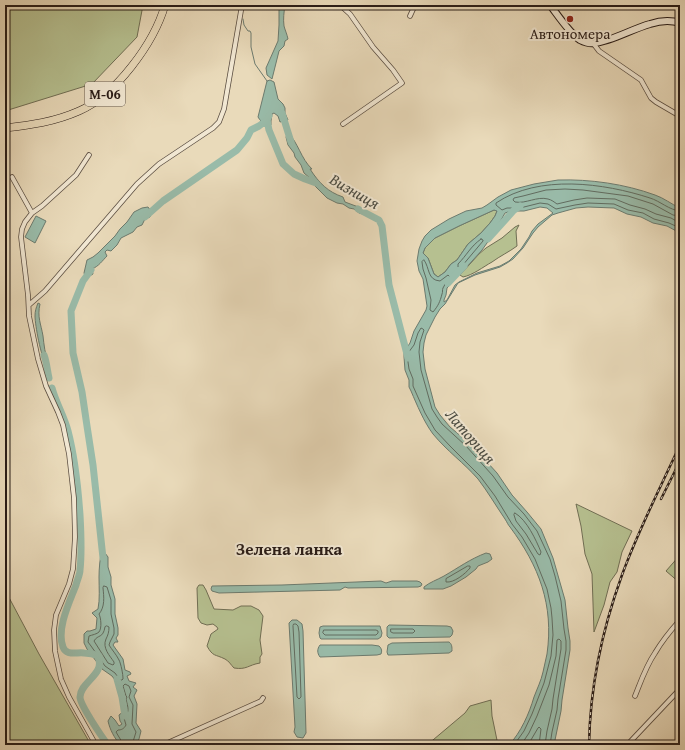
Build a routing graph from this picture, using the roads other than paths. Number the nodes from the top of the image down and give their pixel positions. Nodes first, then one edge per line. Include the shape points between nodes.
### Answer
1 (165, 5) edge
2 (242, 5) edge
3 (340, 5) edge
4 (415, 5) edge
5 (550, 5) edge
6 (410, 16) dead end
7 (680, 23) edge
8 (593, 43) junction
9 (680, 116) edge
10 (344, 124) dead end
11 (5, 128) edge
12 (90, 155) dead end
13 (12, 177) dead end
14 (32, 213) junction
15 (29, 305) junction
16 (680, 620) edge
17 (680, 689) edge
18 (635, 696) dead end
19 (263, 698) dead end
20 (629, 743) dead end
21 (96, 745) edge
22 (163, 745) edge

1 - 11 highway, М-06 via 156,30 143,51 103,96 79,111 52,121
2 - 15 street via 224,108 219,122 167,158 137,184 45,291
3 - 10 street via 350,14 402,83
4 - 6 street
5 - 8 main road via 579,39
7 - 8 main road via 650,23
8 - 9 street via 598,51 641,80 651,98
12 - 14 street via 76,175
13 - 14 street
14 - 15 street via 25,222 21,237
15 - 21 street via 41,371 63,425 74,498 73,569 56,616 55,649 69,697
16 - 18 street via 655,652
17 - 20 street
19 - 22 street

